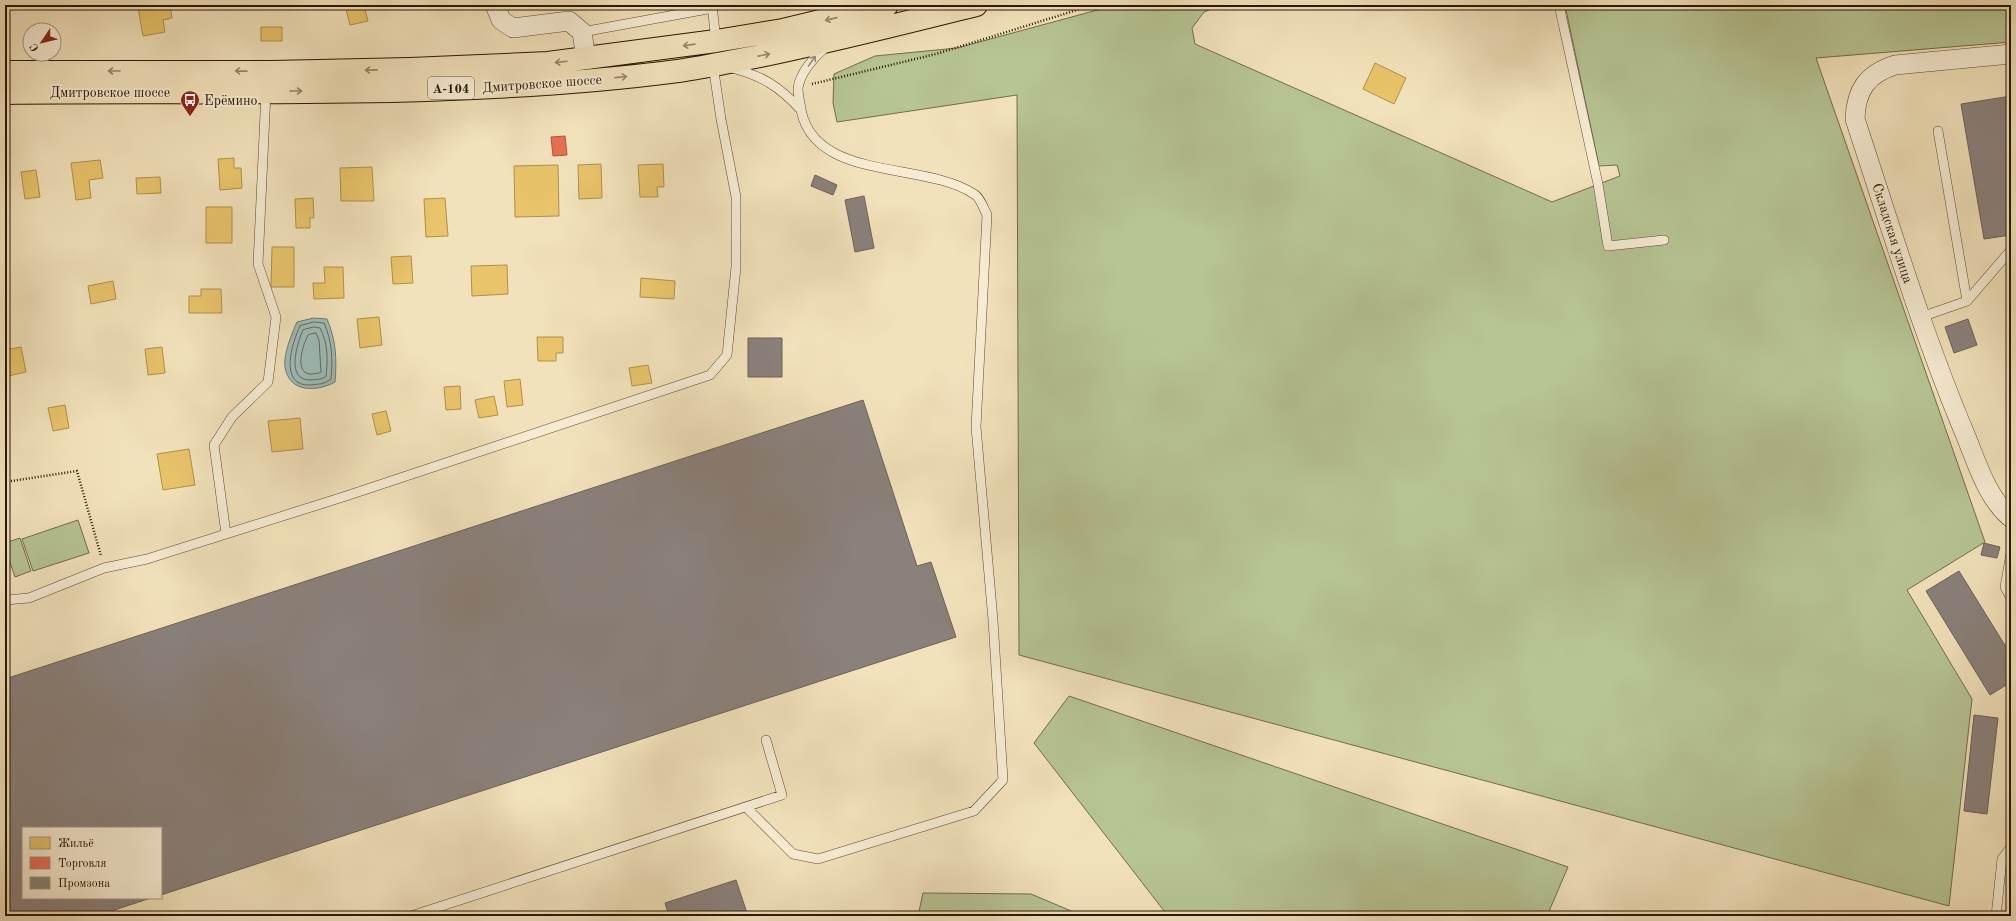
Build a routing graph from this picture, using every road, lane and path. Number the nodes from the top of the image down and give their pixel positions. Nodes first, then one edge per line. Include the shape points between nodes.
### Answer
1 (495, 5) edge
2 (887, 5) edge
3 (976, 5) edge
4 (1093, 5) edge
5 (1560, 5) edge
6 (712, 6) edge
7 (582, 32) junction
8 (833, 40) junction
9 (716, 41) junction
10 (2011, 54) edge
11 (586, 59) junction
12 (716, 64) junction
13 (5, 72) edge
14 (798, 87) junction
15 (266, 91) junction
16 (5, 93) edge
17 (800, 110) junction
18 (1938, 130) dead end
19 (1664, 240) dead end
20 (2011, 250) edge
21 (1966, 301) junction
22 (1921, 317) junction
23 (5, 482) edge
24 (2011, 518) edge
25 (226, 534) junction
26 (2011, 553) edge
27 (104, 568) junction
28 (2011, 598) edge
29 (5, 600) edge
30 (766, 740) dead end
31 (746, 807) junction
32 (2011, 846) edge
33 (412, 916) edge
34 (1996, 916) edge

1 - 7 street via 501,20 513,28 569,22
2 -> 9 highway, Дмитровское шоссе / А-104 via 783,30
3 - 8 highway, Дмитровское шоссе / А-104
4 - 14 path via 936,54
5 - 19 lane via 1598,184 1608,246
6 - 7 lane
6 - 9 lane
7 - 11 street
12 -> 8 highway, Дмитровское шоссе / А-104
14 -> 8 lane via 814,57
9 -> 11 highway, Дмитровское шоссе / А-104
10 - 22 street, Складская улица via 1895,65 1880,70 1871,78 1861,89 1855,102 1855,119
11 -> 13 highway, Дмитровское шоссе / А-104 via 410,69
15 -> 12 highway, Дмитровское шоссе / А-104 via 549,85 679,71
12 - 17 lane via 748,72 766,80 784,92
12 - 25 lane via 721,119 736,197 736,268 727,355 710,375
14 - 17 lane
15 - 16 highway, Дмитровское шоссе / А-104
15 - 25 lane via 258,264 276,317 268,382 232,417 214,446
17 - 31 lane via 808,128 830,153 868,165 946,180 976,194 987,215 976,427 1004,780 974,811 818,859 793,854
18 - 21 lane
20 - 21 lane
21 - 22 lane
22 - 24 street, Складская улица via 1939,373 1989,490 2002,511
23 - 27 path via 77,471
25 - 27 lane via 147,559
26 - 28 lane via 2005,587
27 - 29 lane via 29,598
30 - 31 lane via 782,795
31 - 33 lane
32 - 34 lane via 2002,859

